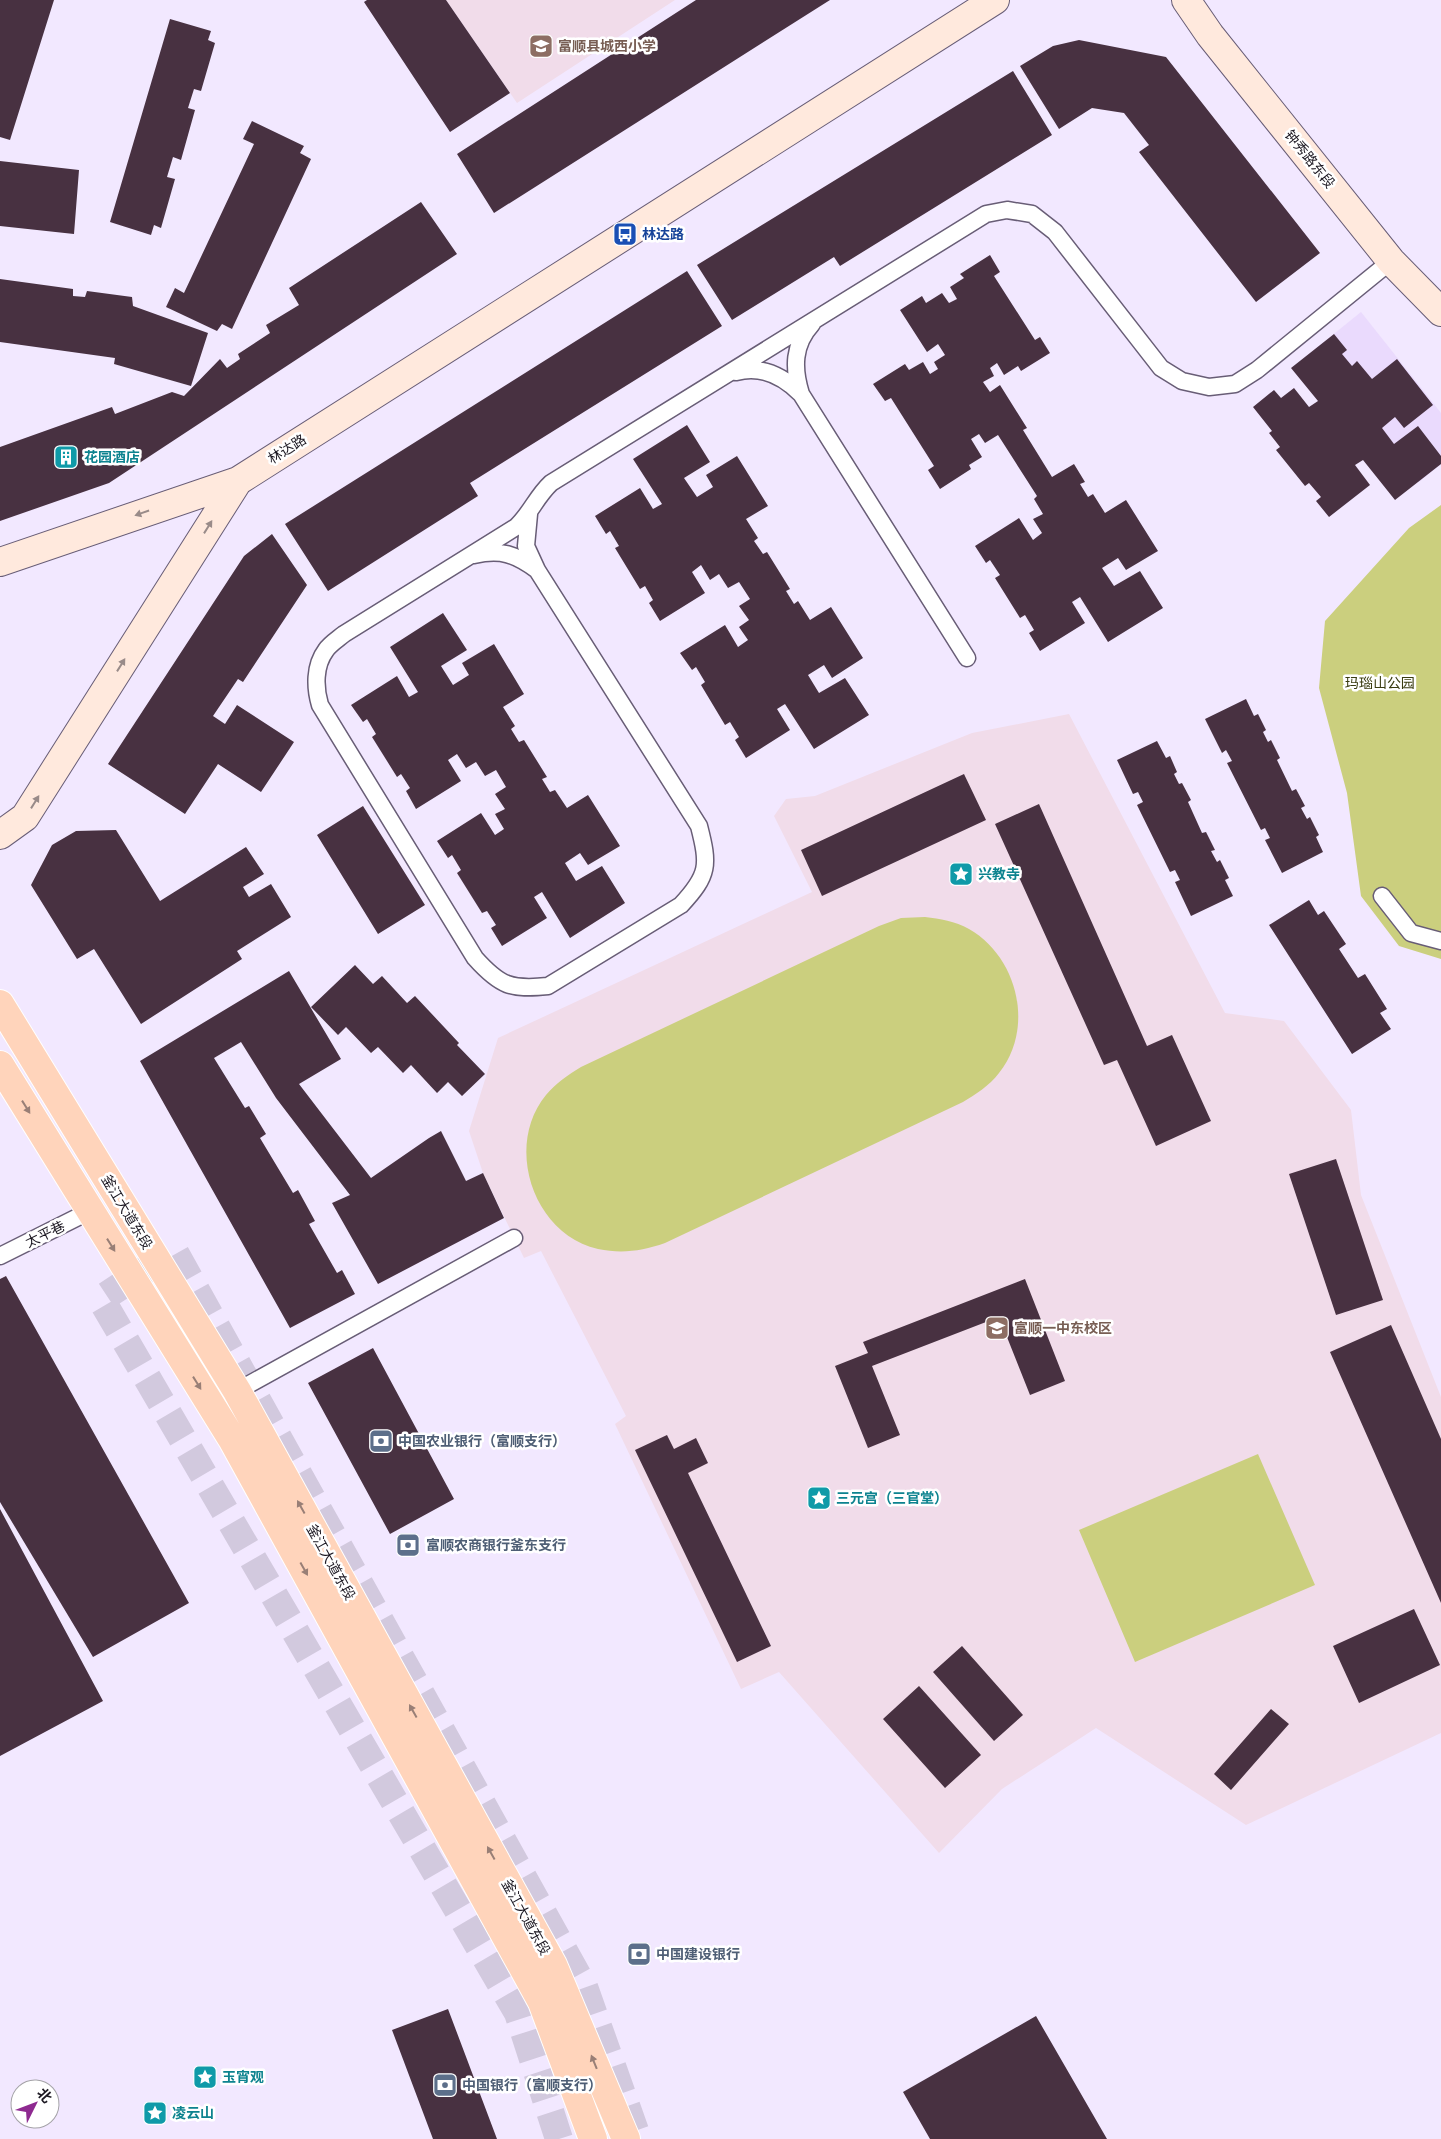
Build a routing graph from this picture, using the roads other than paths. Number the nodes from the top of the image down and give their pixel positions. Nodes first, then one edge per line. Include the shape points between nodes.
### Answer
1 (995, 0) edge
2 (1186, 0) edge
3 (1391, 262) junction
4 (1441, 312) edge
5 (816, 319) junction
6 (728, 374) junction
7 (801, 394) junction
8 (238, 481) junction
9 (529, 514) junction
10 (469, 556) junction
11 (0, 562) edge
12 (537, 570) junction
13 (968, 658) dead end
14 (0, 835) edge
15 (1382, 896) dead end
16 (1441, 941) edge
17 (0, 1004) edge
18 (0, 1065) edge
19 (90, 1211) junction
20 (514, 1238) dead end
21 (0, 1256) edge
22 (237, 1392) junction
23 (593, 2139) edge
24 (626, 2139) edge

1 - 8 main road, 林达路
2 - 3 main road, 钟秀路东段 via 1210,35
3 - 4 main road, 钟秀路东段
3 - 5 lane via 1257,370 1235,384 1209,387 1182,381 1161,368 1055,232 1032,214 1007,210 986,214
5 - 6 lane
5 - 7 lane via 802,337 795,359
6 - 7 lane via 760,369 787,381
6 - 9 lane via 551,483 539,494
7 - 13 lane
8 -> 11 main road
14 -> 8 main road via 25,817
9 - 10 lane
9 - 12 lane via 526,546
10 - 12 lane via 503,553 520,558
10 - 12 lane via 344,634 326,650 318,668 316,690 330,723 475,958 492,976 510,986 529,988 548,986 681,905 698,887 706,868 705,848 698,826
15 - 16 lane via 1411,933
17 - 22 main road, 釜江大道东段
18 -> 19 main road, 釜江大道东段
19 - 21 lane, 太平巷
19 -> 23 main road, 釜江大道东段 via 232,1439 542,2002
20 - 22 lane
24 -> 22 main road, 釜江大道东段 via 553,1965

